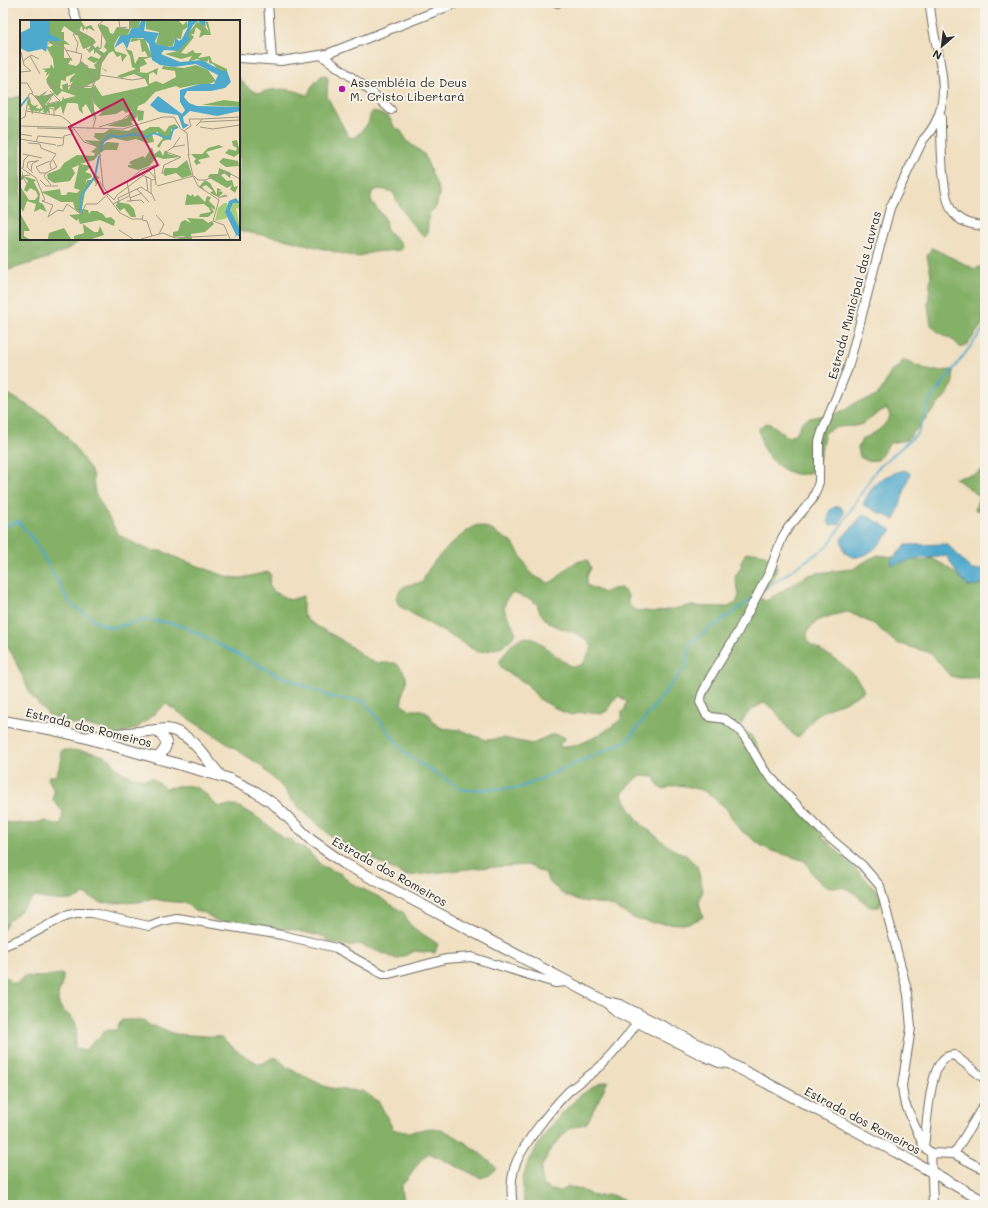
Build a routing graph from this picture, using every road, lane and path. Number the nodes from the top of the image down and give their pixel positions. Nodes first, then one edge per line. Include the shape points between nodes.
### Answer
1 (71, 3) edge
2 (268, 3) edge
3 (457, 3) edge
4 (930, 3) edge
5 (77, 20) edge
6 (321, 55) junction
7 (240, 58) edge
8 (272, 60) junction
9 (391, 110) dead end
10 (940, 114) junction
11 (985, 226) edge
12 (3, 721) edge
13 (155, 730) junction
14 (83, 737) junction
15 (157, 758) junction
16 (220, 775) junction
17 (3, 946) edge
18 (569, 982) junction
19 (640, 1019) junction
20 (985, 1079) edge
21 (985, 1103) edge
22 (927, 1150) junction
23 (954, 1154) junction
24 (985, 1170) edge
25 (931, 1172) junction
26 (985, 1202) edge
27 (513, 1205) edge
28 (933, 1205) edge

1 - 5 street
2 - 8 street
3 - 6 street
4 - 10 street, Estrada Municipal das Lavras via 944,83
6 - 8 street
6 - 9 street via 368,89
7 - 8 street
10 - 11 street via 942,161 948,203 953,214 962,221 975,226
10 - 22 street, Estrada Municipal das Lavras via 890,208 848,368 819,442 819,482 816,491 812,500 785,533 769,573 711,676 700,702 710,717 725,719 737,728 764,770 826,834 862,865 880,886 908,994 911,1028 902,1086 904,1101
12 - 14 main road, Estrada dos Romeiros
13 - 14 main road
13 - 15 main road via 167,743
13 - 16 main road via 175,730 183,734
14 - 15 main road, Estrada dos Romeiros
15 - 16 main road, Estrada dos Romeiros
16 - 18 main road, Estrada dos Romeiros via 249,788 275,805 311,840 345,864
17 - 18 street via 76,912 92,913 149,926 177,918 282,935 336,948 383,974 446,959 471,956 554,983
18 - 19 main road, Estrada dos Romeiros via 606,1002 618,1012
19 - 25 main road, Estrada dos Romeiros via 706,1057 728,1063
19 - 27 street via 616,1051 569,1091 519,1157 512,1182
20 - 22 street via 954,1055 941,1060 934,1076
21 - 23 street
22 - 23 street
22 - 25 street
23 - 24 street
25 - 26 main road, Estrada dos Romeiros
25 - 28 street

